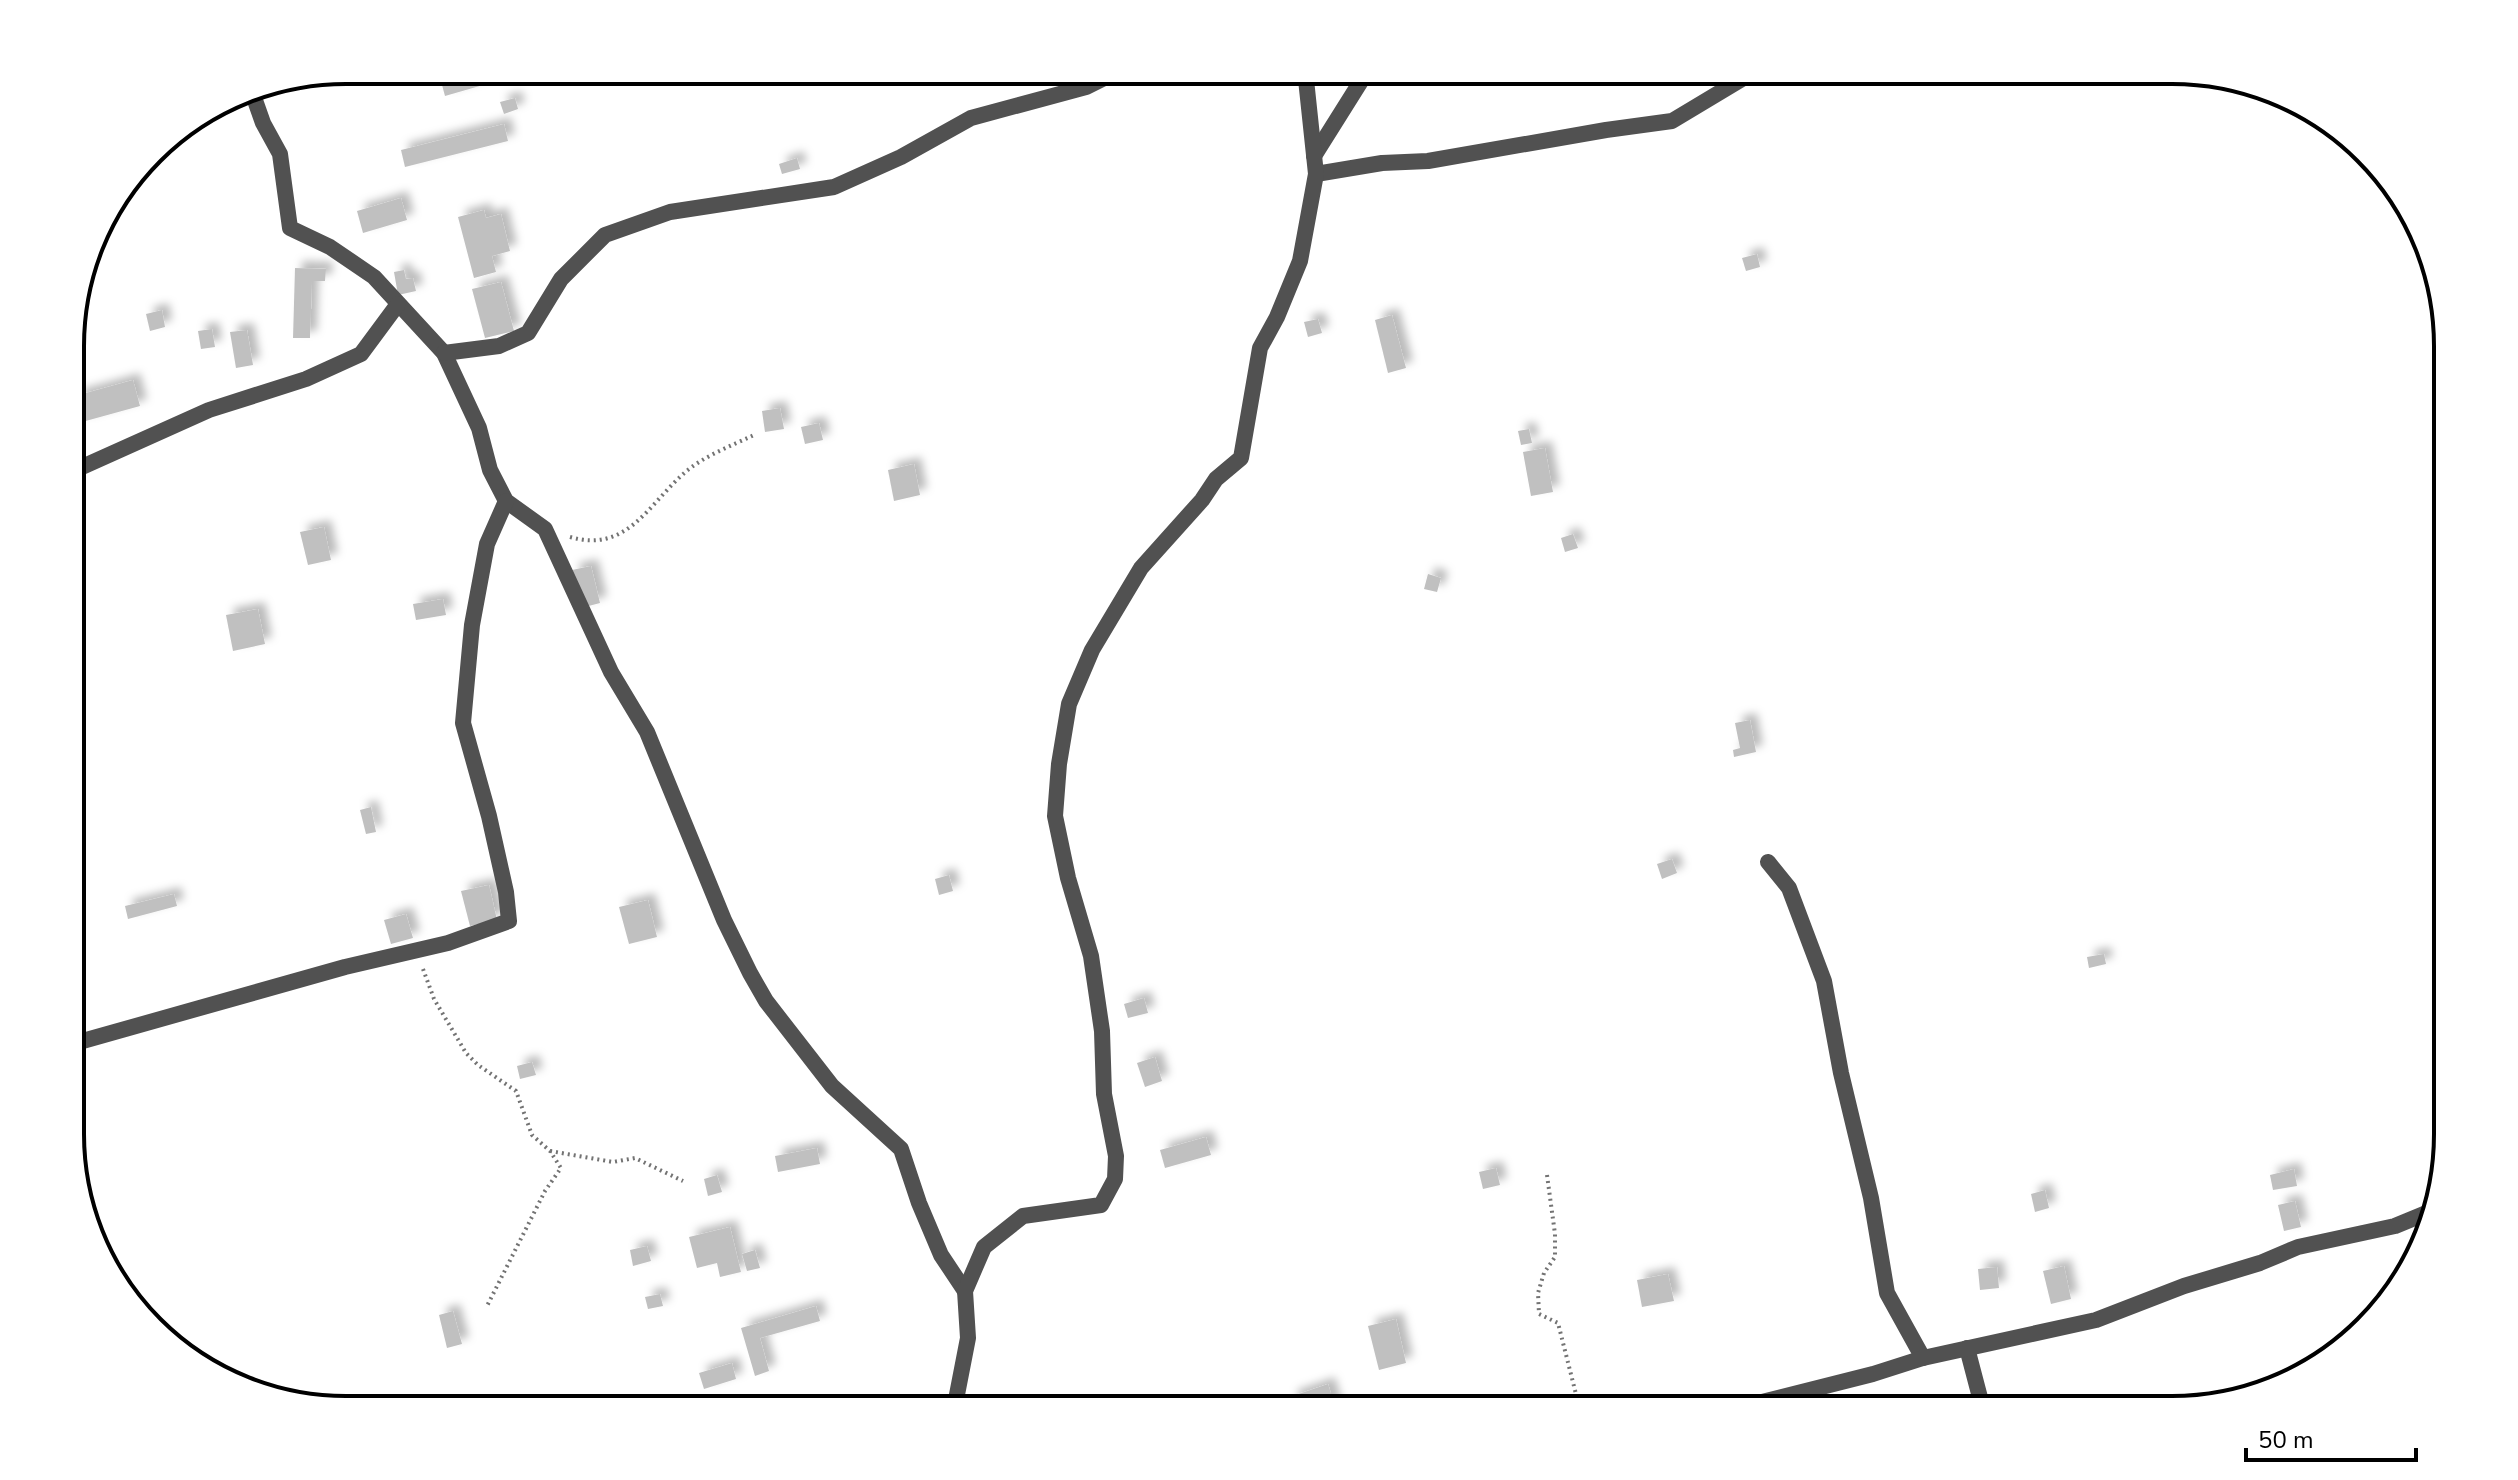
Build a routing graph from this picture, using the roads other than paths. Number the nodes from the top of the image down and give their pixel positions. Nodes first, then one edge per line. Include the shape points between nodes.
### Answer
1 (1092, 84) edge
2 (1306, 84) edge
3 (1359, 84) edge
4 (1734, 84) edge
5 (255, 101) edge
6 (1314, 156) junction
7 (1316, 174) junction
8 (398, 304) junction
9 (444, 353) junction
10 (84, 466) edge
11 (506, 501) junction
12 (1768, 862) dead end
13 (84, 1041) edge
14 (2420, 1216) edge
15 (965, 1291) junction
16 (1967, 1348) junction
17 (1923, 1358) junction
18 (1789, 1395) edge
19 (1979, 1395) edge
20 (957, 1396) edge

1 - 9 street via 971,118 834,187 670,212 605,235 561,279 528,333 499,346
2 - 6 street
3 - 6 street
4 - 7 street via 1672,121
5 - 8 street via 280,154 290,228 374,277
6 - 7 street
7 - 15 street via 1300,261 1260,348 1241,458 1216,479 1141,568 1092,650 1069,704 1055,816 1091,956 1115,1179 1101,1205 1023,1216 984,1247
8 - 9 street
8 - 10 street via 361,354 306,379 209,410
9 - 11 street
11 - 13 street via 487,544 472,625 463,723 489,816 509,921 448,943
11 - 15 street via 545,529 611,672 647,732 724,920 766,1001 832,1086 901,1149 941,1255
12 - 17 street via 1789,888 1824,981 1887,1293
14 - 16 street via 2298,1247 2096,1320
15 - 20 street via 968,1338
16 - 17 street
16 - 19 street
17 - 18 street

